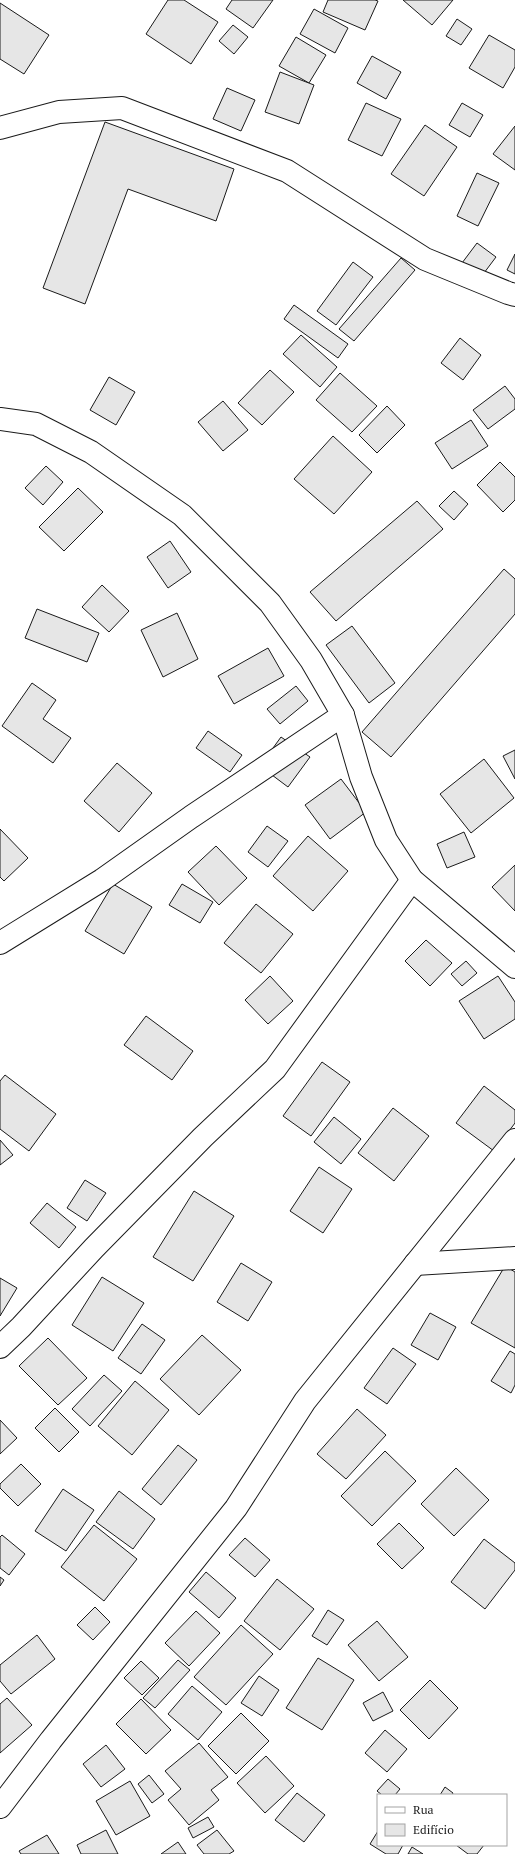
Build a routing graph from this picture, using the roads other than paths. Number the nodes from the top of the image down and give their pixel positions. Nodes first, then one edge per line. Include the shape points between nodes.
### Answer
1 (0, 128) edge
2 (515, 295) edge
3 (0, 419) edge
4 (343, 715) junction
5 (412, 880) junction
6 (0, 943) edge
7 (515, 967) edge
8 (515, 1140) edge
9 (515, 1258) edge
10 (415, 1264) junction
11 (0, 1347) edge
12 (0, 1807) edge

1 - 2 street via 59,112 122,108 287,172 425,259
3 - 4 street via 36,424 91,452 182,515 270,603 312,660
4 - 5 street via 362,777 386,840
4 - 6 street via 102,880
5 - 7 street
5 - 11 street via 275,1069 203,1136
8 - 10 street
9 - 10 street
10 - 12 street via 305,1401 236,1508

